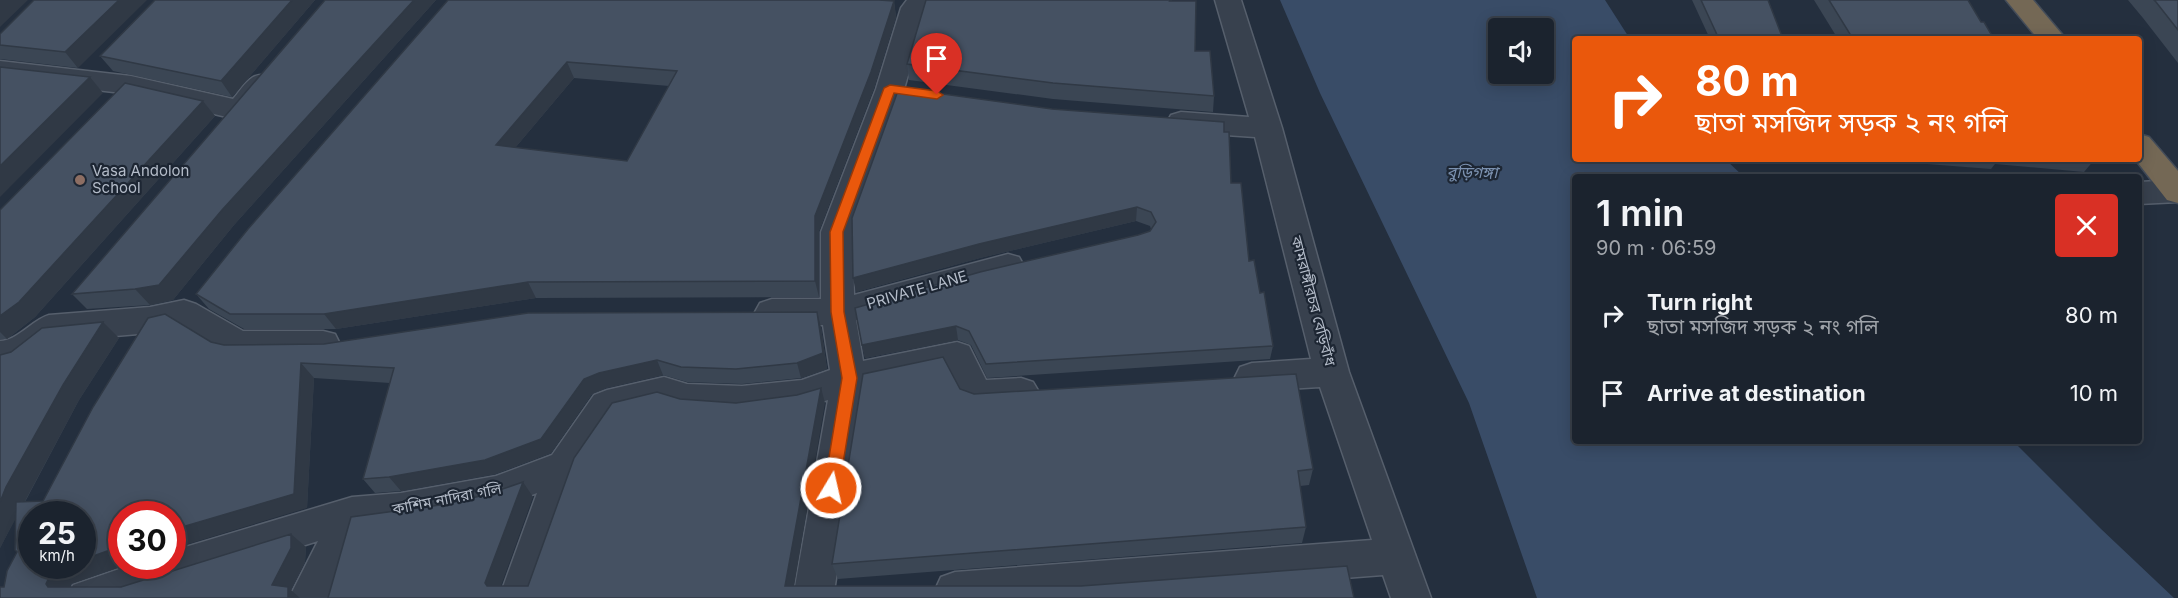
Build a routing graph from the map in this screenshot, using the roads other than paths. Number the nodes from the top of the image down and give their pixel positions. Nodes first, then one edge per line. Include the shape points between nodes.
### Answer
1 (1228, 0) edge
2 (2019, 0) edge
3 (909, 5) edge
4 (2050, 36) edge
5 (108, 57) edge
6 (278, 64) edge
7 (0, 70) edge
8 (84, 81) junction
9 (131, 85) junction
10 (107, 110) edge
11 (240, 110) junction
12 (1151, 120) edge
13 (1267, 128) junction
14 (217, 136) edge
15 (2142, 148) edge
16 (2178, 191) edge
17 (2142, 193) edge
18 (1037, 259) edge
19 (72, 302) edge
20 (742, 312) edge
21 (838, 312) junction
22 (150, 320) junction
23 (49, 328) junction
24 (348, 342) edge
25 (131, 350) edge
26 (0, 355) edge
27 (1332, 372) junction
28 (849, 378) junction
29 (1225, 379) edge
30 (1047, 390) edge
31 (565, 466) junction
32 (352, 514) junction
33 (1396, 556) junction
34 (925, 592) edge
35 (87, 598) edge
36 (309, 598) edge
37 (519, 598) edge
38 (813, 598) edge
39 (1411, 598) edge

1 - 13 street, কামরাঙ্গীরচর বেড়িবাঁধ
2 - 4 highway
3 - 21 street via 902,90 837,232
5 - 8 street
6 - 11 street
7 - 8 street
8 - 9 street
9 - 10 street
9 - 11 street
11 - 14 street
12 - 13 street
13 - 27 street, কামরাঙ্গীরচর বেড়িবাঁধ
15 - 16 highway
16 - 17 street
18 - 21 street, PRIVATE LANE
19 - 23 street
20 - 21 street, PRIVATE LANE
21 - 28 street
22 - 23 street
22 - 24 street via 191,304 238,345
22 - 25 street
23 - 26 street via 15,355
27 - 29 street
27 - 33 street, কামরাঙ্গীরচর বেড়িবাঁধ
28 - 30 street via 957,356 976,395
28 - 31 street via 802,394 742,401 687,398 664,391 607,405
28 - 38 street
31 - 32 street, কাশিম নাদিরা গলি via 497,492 401,510
31 - 37 street
32 - 35 street, কাশিম নাদিরা গলি
32 - 36 street
33 - 34 street
33 - 39 street, কামরাঙ্গীরচর বেড়িবাঁধ

